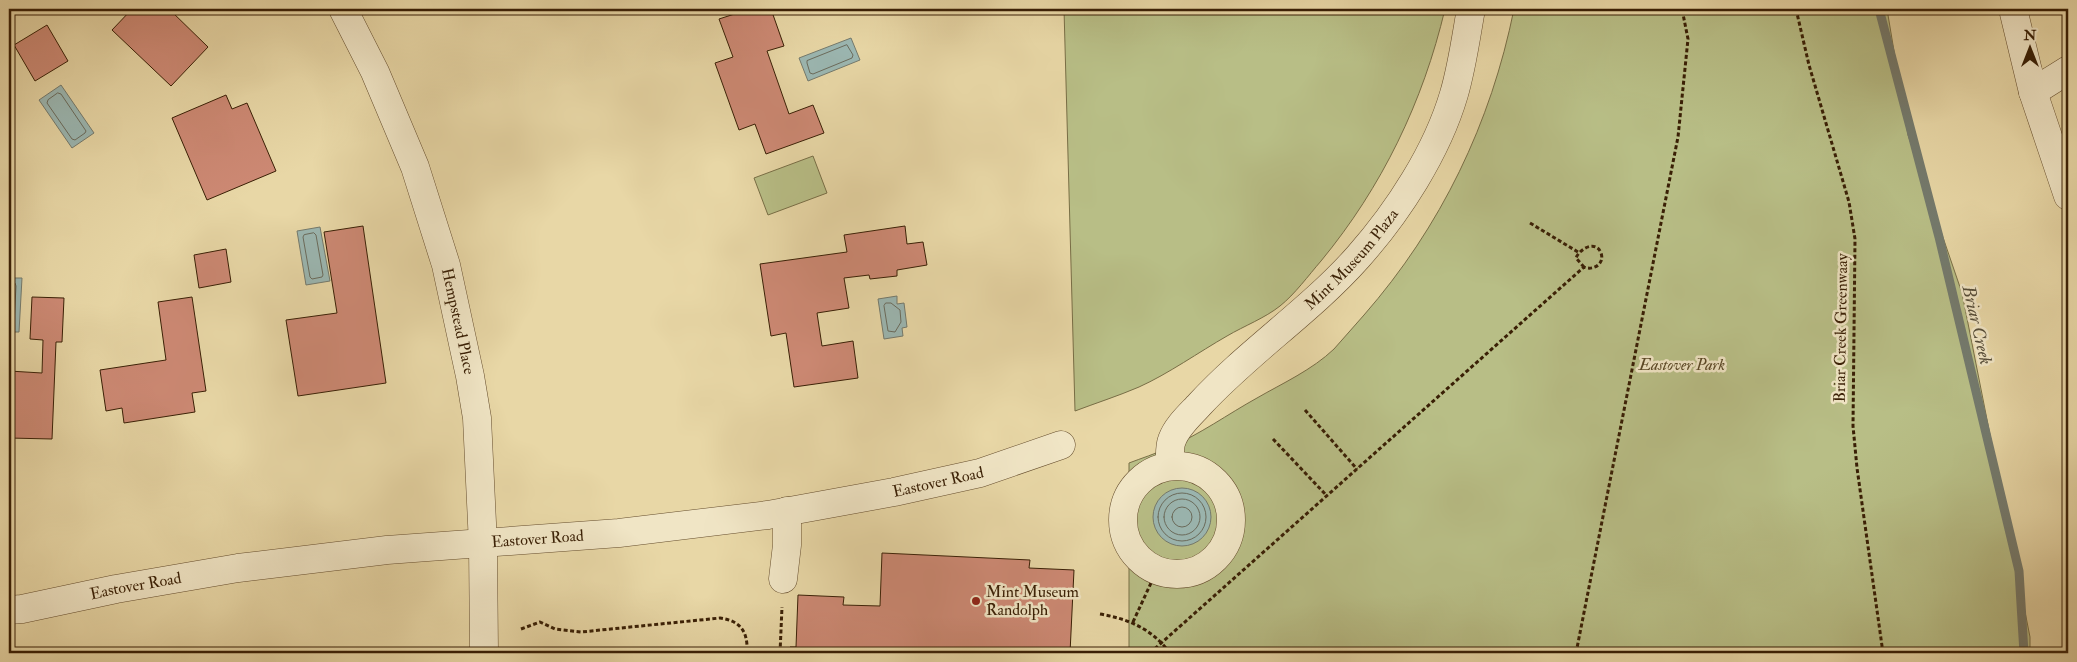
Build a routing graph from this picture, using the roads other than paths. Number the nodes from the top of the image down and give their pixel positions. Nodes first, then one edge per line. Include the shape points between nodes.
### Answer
1 (343, 9) edge
2 (1471, 9) edge
3 (2013, 9) edge
4 (2068, 70) edge
5 (2033, 92) junction
6 (2068, 196) edge
7 (1061, 445) dead end
8 (1170, 466) junction
9 (787, 512) junction
10 (483, 544) junction
11 (784, 579) road end
12 (9, 610) edge
13 (484, 653) edge

1 - 10 street, Hempstead Place via 375,72 411,158 446,265 477,418
2 - 8 street, Mint Museum Plaza via 1454,94 1437,137 1386,222 1358,257 1313,302 1217,386 1185,420 1172,440
3 - 5 street
4 - 5 street
5 - 6 street
7 - 9 street, Eastover Road via 980,473
8 - 8 street via 1191,468 1210,477 1224,493 1231,513 1230,534 1220,553 1204,567 1184,574 1163,573 1144,563 1130,547 1123,527 1124,506 1134,487 1149,473
9 - 10 street, Eastover Road via 619,533
9 - 11 street
10 - 12 street, Eastover Road via 387,550 238,568
10 - 13 street, Hempstead Place

